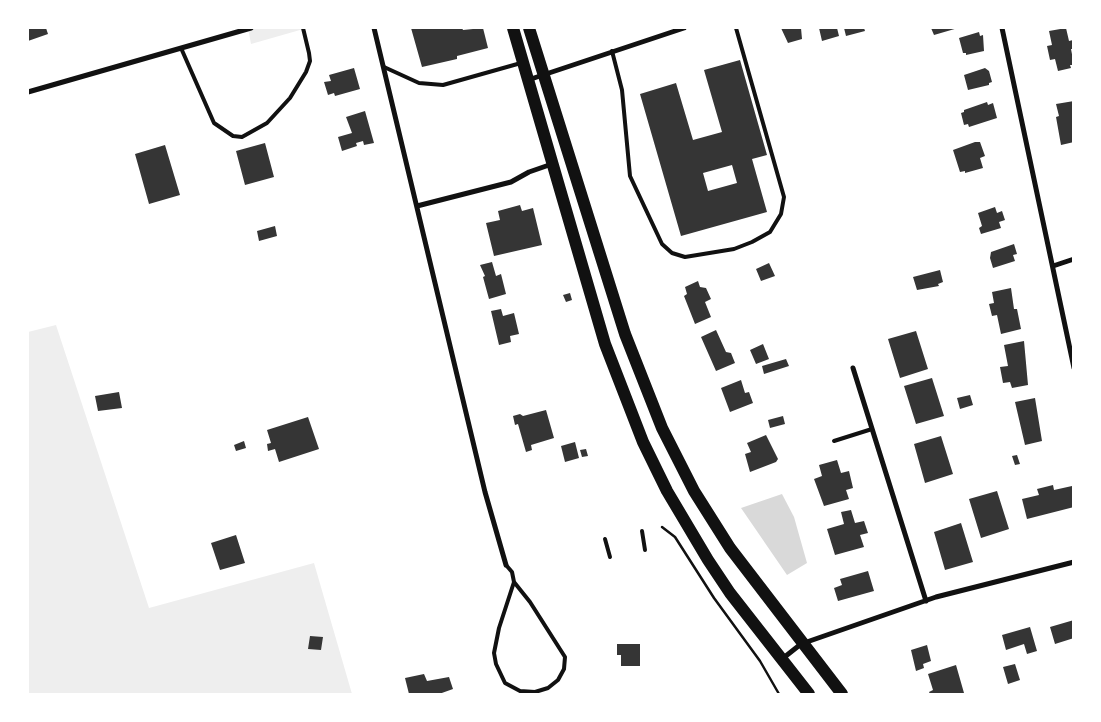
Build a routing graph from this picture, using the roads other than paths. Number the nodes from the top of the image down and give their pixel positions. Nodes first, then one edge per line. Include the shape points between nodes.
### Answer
1 (251, 28) edge
2 (303, 28) edge
3 (374, 28) edge
4 (513, 28) edge
5 (529, 28) edge
6 (684, 28) edge
7 (736, 28) edge
8 (1002, 28) edge
9 (181, 48) junction
10 (612, 51) junction
11 (523, 62) junction
12 (384, 67) junction
13 (544, 74) junction
14 (528, 80) junction
15 (28, 92) edge
16 (552, 164) junction
17 (417, 206) junction
18 (1074, 260) edge
19 (1053, 266) junction
20 (853, 368) dead end
21 (1074, 368) edge
22 (872, 429) junction
23 (834, 441) dead end
24 (642, 531) dead end
25 (604, 539) dead end
26 (645, 550) dead end
27 (610, 557) dead end
28 (1074, 562) edge
29 (506, 564) joint
30 (514, 582) junction
31 (926, 600) junction
32 (802, 644) junction
33 (782, 659) junction
34 (808, 694) edge
35 (842, 694) edge

1 - 9 street
2 - 9 lane via 310,53 306,72 290,98 267,123 242,137 228,133 214,123
3 - 12 street
4 - 11 highway
5 - 13 highway
6 - 10 street
7 - 10 lane via 784,197 781,214 770,232 734,249 685,257 662,244 630,176 622,90
8 - 19 street
9 - 15 street
10 - 13 street
11 - 12 lane via 443,85 419,83
11 - 14 highway
12 - 17 street
13 - 14 street
13 - 32 highway via 625,334 652,405 710,518 752,580
14 - 16 highway
16 - 17 street via 511,182
16 - 33 highway via 605,344 643,442 667,491 708,560
17 - 29 street via 485,492
18 - 19 street
19 - 21 street
20 - 22 street
22 - 23 lane
22 - 31 street
24 - 26 lane
25 - 27 lane
28 - 31 street
29 - 30 lane
30 - 30 lane via 499,628 494,653 496,664 505,683 520,691 535,692 558,680 564,670 565,657
31 - 32 street
32 - 33 street
32 - 35 highway
33 - 34 highway

